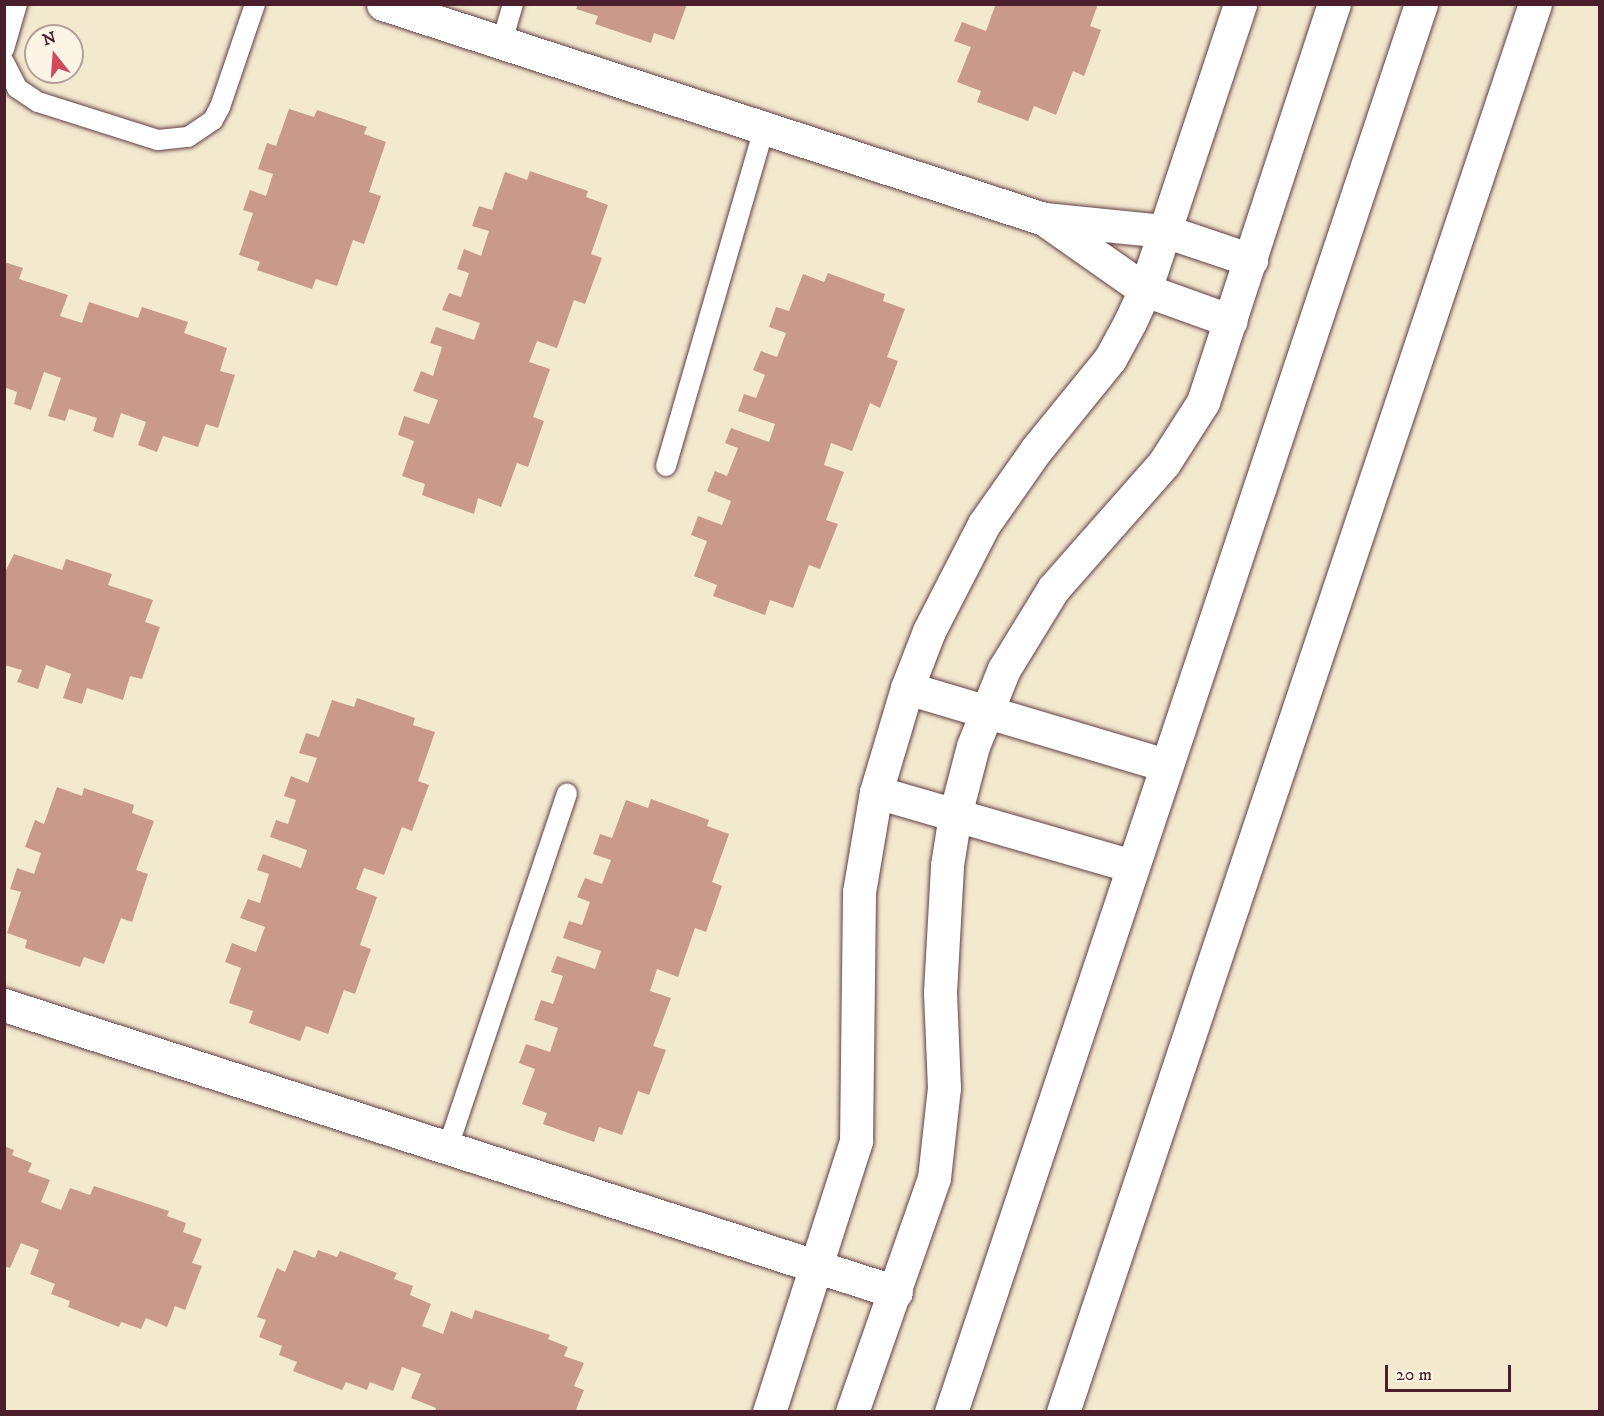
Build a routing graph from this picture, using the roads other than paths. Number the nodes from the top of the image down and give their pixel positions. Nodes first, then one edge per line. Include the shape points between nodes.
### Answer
1 (16, 4) edge
2 (255, 4) edge
3 (383, 4) edge
4 (513, 4) edge
5 (1240, 4) edge
6 (1334, 4) edge
7 (1421, 4) edge
8 (1536, 4) edge
9 (501, 45) junction
10 (4, 49) edge
11 (4, 62) edge
12 (764, 128) junction
13 (1044, 219) junction
14 (1165, 231) junction
15 (1251, 260) junction
16 (1145, 290) junction
17 (1231, 321) junction
18 (666, 466) dead end
19 (907, 688) junction
20 (986, 712) junction
21 (1166, 765) junction
22 (876, 792) junction
23 (567, 794) dead end
24 (955, 815) junction
25 (1133, 866) junction
26 (4, 1005) edge
27 (448, 1147) junction
28 (817, 1267) junction
29 (896, 1292) junction
30 (769, 1412) edge
31 (852, 1412) edge
32 (951, 1412) edge
33 (1064, 1412) edge

1 - 10 lane
2 - 11 lane via 220,107 207,125 188,137 158,140 38,102 17,88
3 - 9 street
4 - 9 lane
5 - 14 street
6 - 15 street
7 - 21 street
8 - 33 street
9 - 12 street
12 - 13 street
12 - 18 lane
13 - 14 street
13 - 16 street
14 - 15 street
14 - 16 street
15 - 17 street
16 - 17 street
16 - 19 street via 1110,359 1036,450 984,524 929,631
17 - 20 street via 1215,370 1186,432 1053,590 1022,638
19 - 20 street
19 - 22 street
20 - 21 street
20 - 24 street
21 - 25 street
22 - 24 street
22 - 28 street via 859,892 856,1141
23 - 27 lane
24 - 25 street
24 - 29 street via 946,866 942,937 942,1133 931,1190
25 - 32 street
26 - 27 street
27 - 28 street
28 - 29 street
28 - 30 street
29 - 31 street

